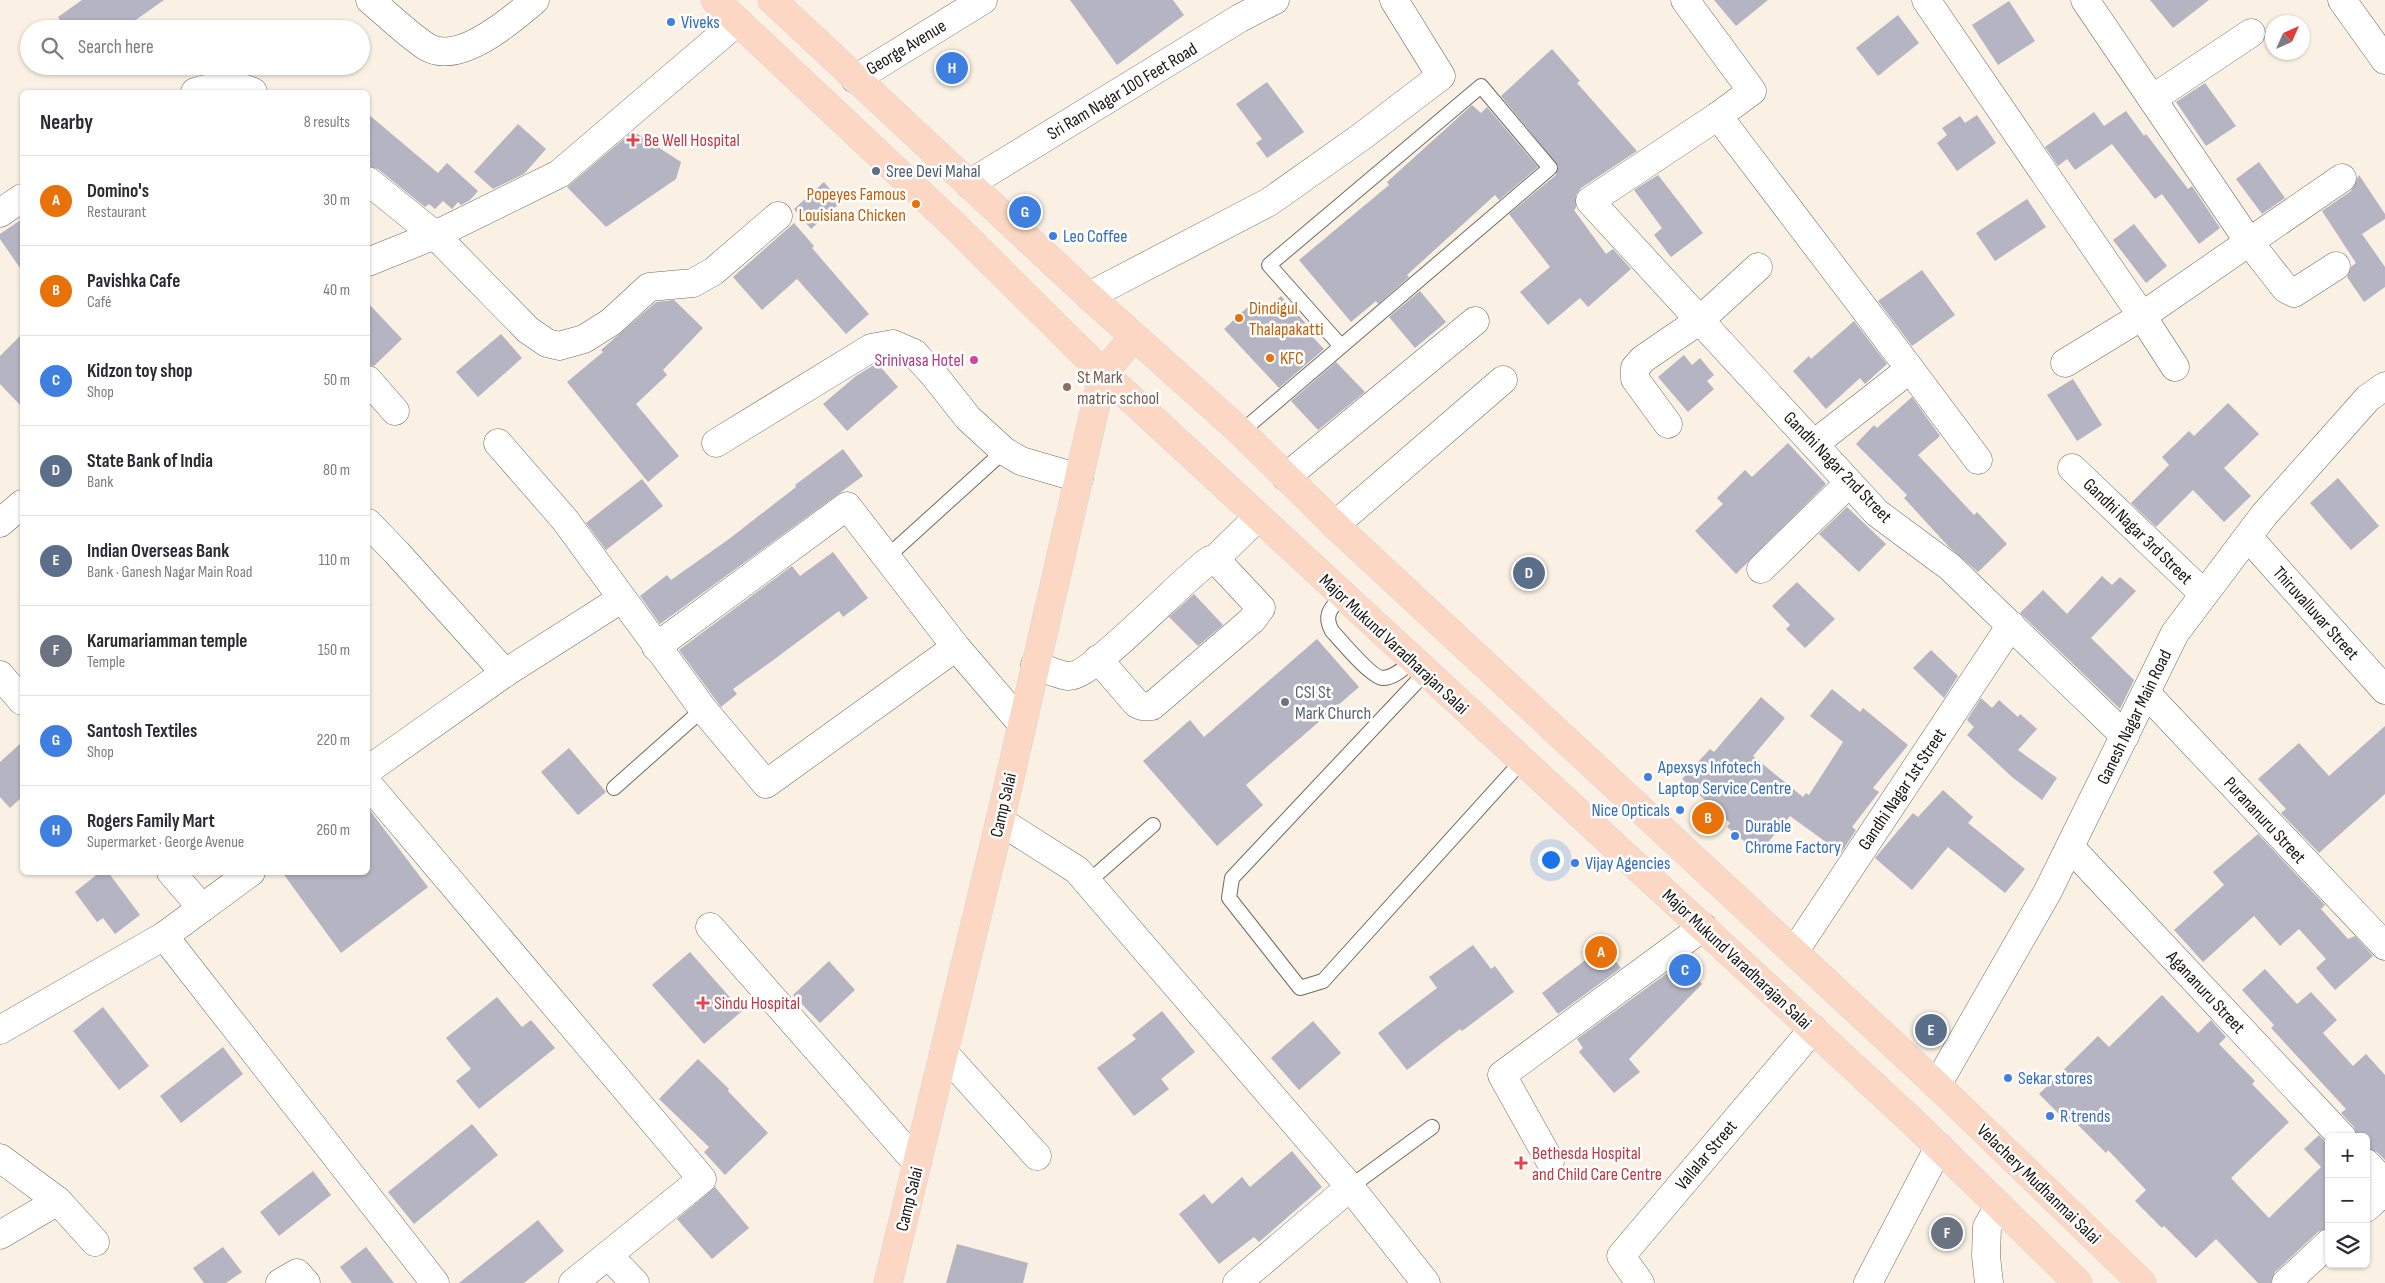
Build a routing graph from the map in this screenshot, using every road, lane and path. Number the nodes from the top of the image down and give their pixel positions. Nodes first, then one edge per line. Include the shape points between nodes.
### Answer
1 (370, 0) edge
2 (535, 0) edge
3 (716, 0) edge
4 (772, 0) edge
5 (983, 0) edge
6 (1275, 0) edge
7 (1394, 0) edge
8 (1685, 0) edge
9 (1926, 0) edge
10 (2085, 0) edge
11 (2342, 0) edge
12 (737, 22) junction
13 (2251, 33) dead end
14 (2385, 60) edge
15 (855, 79) junction
16 (201, 90) edge
17 (248, 90) edge
18 (2152, 99) junction
19 (1718, 116) junction
20 (2342, 178) dead end
21 (370, 183) edge
22 (969, 184) junction
23 (20, 199) edge
24 (0, 213) edge
25 (778, 216) dead end
26 (435, 236) junction
27 (2248, 242) junction
28 (370, 261) edge
29 (2336, 266) dead end
30 (1758, 267) dead end
31 (1089, 296) junction
32 (2142, 316) junction
33 (1700, 320) junction
34 (1475, 321) dead end
35 (1134, 337) junction
36 (1340, 345) junction
37 (2065, 363) dead end
38 (2175, 367) dead end
39 (1910, 369) junction
40 (1102, 373) junction
41 (1503, 380) dead end
42 (370, 382) edge
43 (2385, 386) edge
44 (395, 410) dead end
45 (1668, 424) dead end
46 (1241, 432) junction
47 (498, 443) dead end
48 (716, 444) dead end
49 (1814, 444) junction
50 (1004, 451) junction
51 (1978, 460) dead end
52 (2072, 468) dead end
53 (1286, 477) junction
54 (1079, 478) junction
55 (1849, 483) junction
56 (20, 506) edge
57 (1257, 518) junction
58 (0, 523) edge
59 (370, 525) edge
60 (1335, 525) junction
61 (2248, 536) junction
62 (887, 558) junction
63 (1214, 560) junction
64 (1761, 569) dead end
65 (2204, 594) junction
66 (1342, 596) junction
67 (621, 599) junction
68 (2011, 625) junction
69 (656, 647) junction
70 (956, 647) junction
71 (1098, 659) junction
72 (1036, 665) junction
73 (1419, 666) junction
74 (505, 673) junction
75 (0, 675) edge
76 (2384, 685) edge
77 (2146, 693) junction
78 (20, 699) edge
79 (704, 709) junction
80 (1022, 724) junction
81 (2125, 736) junction
82 (1522, 761) junction
83 (370, 780) edge
84 (370, 784) edge
85 (614, 788) dead end
86 (1000, 820) junction
87 (1153, 825) dead end
88 (2070, 848) junction
89 (174, 875) edge
90 (247, 875) edge
91 (1088, 882) junction
92 (202, 908) junction
93 (710, 927) dead end
94 (1703, 927) junction
95 (164, 936) junction
96 (2385, 946) edge
97 (1794, 952) junction
98 (1813, 1029) junction
99 (0, 1030) edge
100 (944, 1053) junction
101 (1937, 1085) junction
102 (1432, 1127) dead end
103 (2338, 1133) edge
104 (1939, 1147) junction
105 (1037, 1156) dead end
106 (0, 1158) edge
107 (1550, 1161) dead end
108 (917, 1163) junction
109 (2370, 1167) edge
110 (2385, 1183) edge
111 (1350, 1186) junction
112 (2385, 1191) edge
113 (58, 1201) junction
114 (2370, 1204) edge
115 (1999, 1206) junction
116 (0, 1235) edge
117 (95, 1242) dead end
118 (2325, 1247) edge
119 (608, 1255) junction
120 (280, 1283) edge
121 (306, 1283) edge
122 (435, 1283) edge
123 (573, 1283) edge
124 (635, 1283) edge
125 (888, 1283) edge
126 (1238, 1283) edge
127 (1426, 1283) edge
128 (1640, 1283) edge
129 (1868, 1283) edge
130 (1989, 1283) edge
131 (2078, 1283) edge
132 (2142, 1283) edge
133 (2286, 1283) edge

1 - 2 street via 428,48 446,52 465,48 488,36
3 - 12 main road, Major Mukund Varadharajan Salai
4 - 15 main road
5 - 15 street, George Avenue
6 - 22 street, Sri Ram Nagar 100 Feet Road via 1240,18
7 - 31 street via 1441,76 1269,202
8 - 19 street via 1752,91
9 - 32 street
10 - 18 street
11 - 14 street
12 - 26 street via 559,174
12 - 40 main road, Major Mukund Varadharajan Salai via 955,226
13 - 18 street
15 - 22 main road
16 - 17 street via 213,86
18 - 27 street
19 - 33 street, Gandhi Nagar 2nd Street via 1590,201
19 - 39 street
20 - 27 street
21 - 26 street
22 - 31 main road
23 - 24 street
25 - 26 street via 714,271 693,283 649,288 591,335 559,346 528,330
26 - 28 street
27 - 29 street via 2286,289 2294,292
27 - 32 street
30 - 33 street
31 - 35 main road
32 - 37 street
32 - 38 street
33 - 45 street via 1638,363 1634,373
33 - 49 street, Gandhi Nagar 2nd Street
34 - 53 street
35 - 40 main road, Camp Salai
35 - 46 main road
36 - 36 lane via 1550,168 1481,86 1269,265
36 - 46 lane
39 - 49 street
39 - 51 street
40 - 54 main road, Camp Salai
40 - 57 main road, Major Mukund Varadharajan Salai
41 - 60 street
42 - 44 street
43 - 61 street, Ganesh Nagar Main Road via 2368,398
46 - 53 main road
47 - 67 street via 565,520
48 - 50 street via 871,348 893,344 914,353 968,418
49 - 55 street, Gandhi Nagar 2nd Street
50 - 54 street via 1021,461
50 - 62 lane
52 - 65 street, Gandhi Nagar 3rd Street
53 - 60 main road
54 - 72 main road, Camp Salai
55 - 64 street
55 - 68 street, Gandhi Nagar 2nd Street via 1877,513 1950,567
56 - 58 street
57 - 63 street
57 - 66 main road, Major Mukund Varadharajan Salai
59 - 74 street
60 - 97 main road
61 - 65 street, Ganesh Nagar Main Road
61 - 76 street, Thiruvalluvar Street
62 - 69 street via 847,506
62 - 70 street
63 - 71 street via 1207,562
63 - 71 street via 1261,608 1252,620 1152,706 1136,704
65 - 77 street, Ganesh Nagar Main Road via 2175,633
66 - 73 main road, Major Mukund Varadharajan Salai
66 - 73 lane via 1329,612 1328,624 1373,674 1389,677
67 - 69 street
67 - 74 street
68 - 81 street, Gandhi Nagar 2nd Street
68 - 97 street, Gandhi Nagar 1st Street
69 - 79 street
70 - 79 street via 766,784
70 - 80 street
71 - 72 street via 1078,674 1069,676
72 - 80 main road, Camp Salai
73 - 82 main road, Major Mukund Varadharajan Salai
73 - 82 lane via 1232,878 1228,898 1300,988 1323,981
74 - 83 street
75 - 78 street
77 - 81 street, Ganesh Nagar Main Road
77 - 96 street, Purananuru Street
79 - 85 lane
80 - 86 main road, Camp Salai
81 - 88 street, Ganesh Nagar Main Road
82 - 94 main road, Major Mukund Varadharajan Salai
84 - 119 street via 702,1178
86 - 91 street via 1076,870
86 - 100 main road, Camp Salai
87 - 91 lane
88 - 101 street, Ganesh Nagar Main Road
88 - 103 street, Agananuru Street
89 - 92 street
90 - 92 street
91 - 111 street
92 - 95 street
93 - 108 street
94 - 98 main road, Major Mukund Varadharajan Salai
94 - 107 street via 1502,1075
95 - 99 street
95 - 122 street
97 - 101 main road
98 - 104 main road, Major Mukund Varadharajan Salai
98 - 128 street, Vallalar Street via 1621,1256
100 - 105 street
100 - 108 main road, Camp Salai
101 - 132 main road, Velachery Mudhanmai Salai
102 - 111 lane
104 - 115 main road, Major Mukund Varadharajan Salai
104 - 129 street
106 - 113 street
108 - 125 main road, Camp Salai
109 - 110 street
111 - 126 street
111 - 127 street
112 - 114 street
113 - 116 street
113 - 117 street
115 - 130 street via 1987,1227
115 - 131 main road, Major Mukund Varadharajan Salai
118 - 133 street
119 - 123 street
119 - 124 street
120 - 121 street via 297,1273

